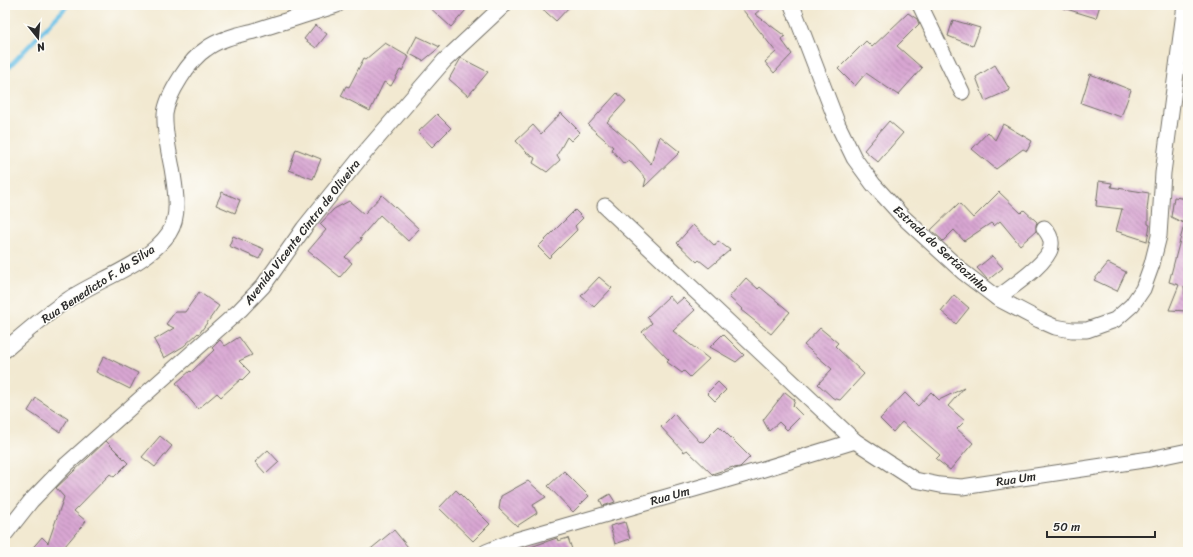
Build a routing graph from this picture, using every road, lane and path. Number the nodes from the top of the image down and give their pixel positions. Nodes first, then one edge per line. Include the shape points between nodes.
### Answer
1 (337, 5) edge
2 (504, 5) edge
3 (792, 5) edge
4 (920, 5) edge
5 (1185, 5) edge
6 (962, 92) dead end
7 (605, 206) dead end
8 (1044, 228) dead end
9 (997, 298) junction
10 (5, 350) edge
11 (855, 441) junction
12 (1188, 452) edge
13 (5, 534) edge
14 (486, 552) edge

1 - 10 street, Rua Benedicto F. da Silva via 226,39 206,48 194,59 168,101 165,115 175,184 176,212 169,232 152,251 70,298
2 - 13 street, Avenida Vicente Cintra de Oliveira via 444,61 361,157 262,286 240,310 66,464 31,501
3 - 9 street, Estrada do Sertãozinho via 838,125 854,158 903,217
4 - 6 street
5 - 9 street, Estrada do Sertãozinho via 1163,173 1158,236 1143,289 1132,305 1116,320 1087,330 1054,327
7 - 11 street, Rua Um
8 - 9 street via 1051,239 1049,253 1032,272
11 - 12 street, Rua Um via 915,480 962,487
11 - 14 street, Rua Um via 521,538

